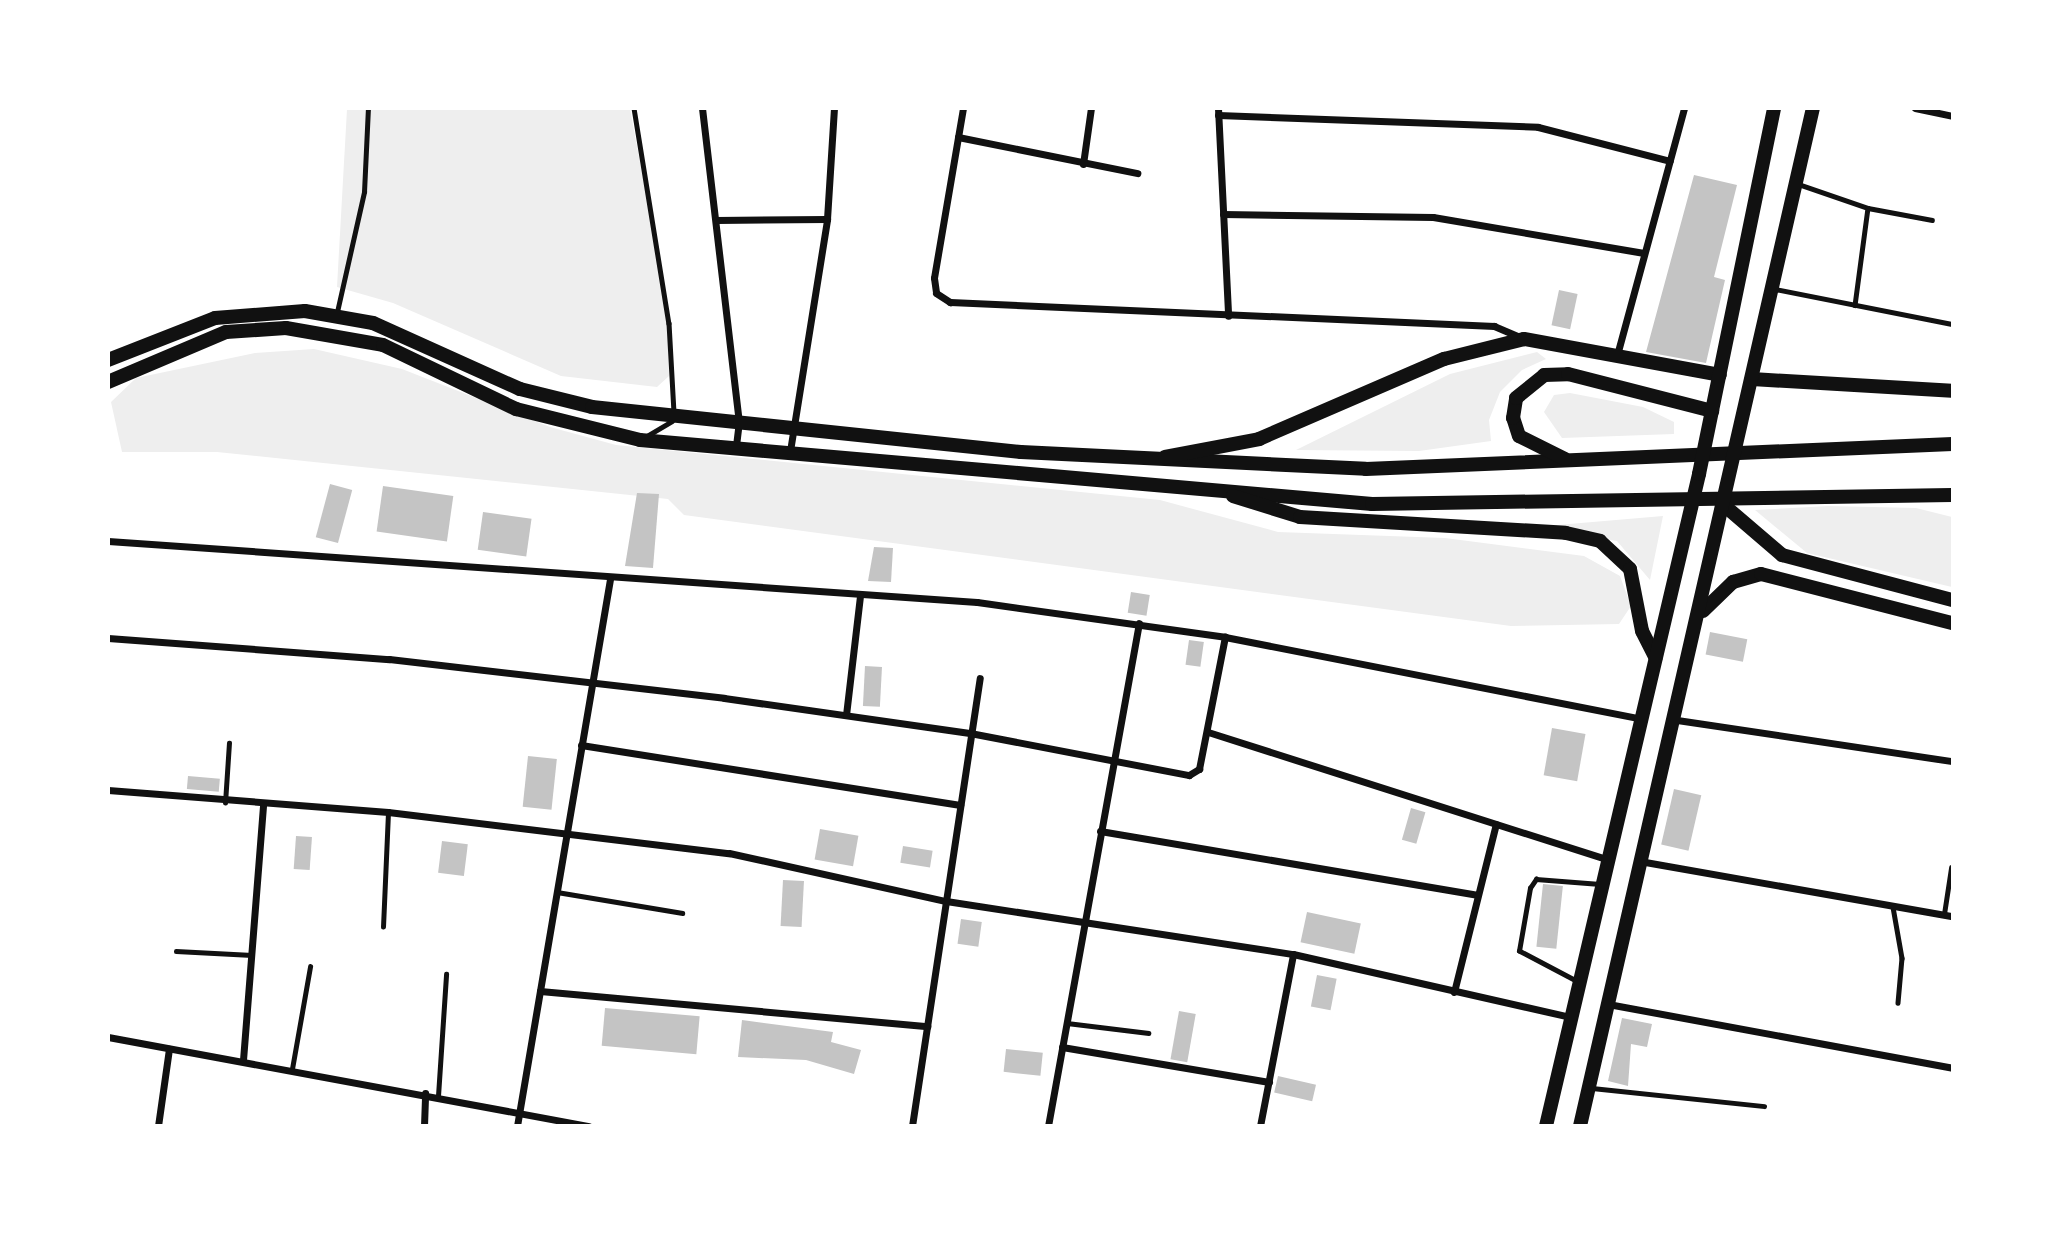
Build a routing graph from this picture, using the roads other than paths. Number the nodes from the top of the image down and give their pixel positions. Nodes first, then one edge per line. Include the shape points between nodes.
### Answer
1 (368, 108) edge
2 (634, 108) edge
3 (702, 108) edge
4 (834, 108) edge
5 (963, 108) edge
6 (1091, 108) edge
7 (1684, 108) edge
8 (1774, 108) edge
9 (1814, 108) edge
10 (1916, 108) edge
11 (1218, 111) edge
12 (1952, 116) edge
13 (958, 137) junction
14 (1670, 161) junction
15 (1083, 164) junction
16 (1137, 173) dead end
17 (1797, 184) junction
18 (1868, 208) junction
19 (1223, 214) junction
20 (827, 219) junction
21 (716, 220) junction
22 (1932, 220) dead end
23 (1644, 253) junction
24 (1775, 289) junction
25 (1855, 305) junction
26 (337, 313) junction
27 (1228, 316) junction
28 (1952, 324) edge
29 (1524, 339) junction
30 (1617, 355) junction
31 (108, 360) edge
32 (1720, 375) junction
33 (1752, 379) junction
34 (108, 382) edge
35 (1952, 391) edge
36 (1712, 411) junction
37 (674, 420) junction
38 (739, 421) junction
39 (794, 426) junction
40 (640, 440) junction
41 (1952, 444) edge
42 (736, 446) junction
43 (790, 451) junction
44 (1158, 460) junction
45 (1570, 461) junction
46 (1222, 491) junction
47 (1952, 495) edge
48 (1726, 507) junction
49 (108, 541) edge
50 (610, 579) junction
51 (860, 594) junction
52 (1952, 600) edge
53 (1702, 612) junction
54 (1139, 623) junction
55 (1952, 623) edge
56 (1225, 637) junction
57 (108, 638) edge
58 (1656, 658) junction
59 (980, 678) dead end
60 (592, 684) junction
61 (846, 715) junction
62 (1643, 719) junction
63 (1677, 720) junction
64 (1208, 732) junction
65 (970, 733) junction
66 (229, 743) dead end
67 (581, 745) junction
68 (1952, 761) edge
69 (1112, 762) junction
70 (108, 790) edge
71 (225, 803) junction
72 (960, 805) junction
73 (264, 807) junction
74 (388, 812) junction
75 (1496, 824) junction
76 (568, 831) junction
77 (1100, 831) junction
78 (1609, 860) junction
79 (1645, 862) junction
80 (1951, 868) edge
81 (1603, 884) junction
82 (557, 892) junction
83 (1477, 895) junction
84 (946, 901) junction
85 (1893, 907) junction
86 (682, 913) dead end
87 (1948, 916) edge
88 (1085, 919) junction
89 (383, 927) dead end
90 (176, 951) dead end
91 (1293, 954) junction
92 (252, 955) junction
93 (310, 967) dead end
94 (446, 974) dead end
95 (1580, 983) junction
96 (540, 991) junction
97 (1454, 992) junction
98 (1898, 1003) dead end
99 (1608, 1004) junction
100 (1571, 1017) junction
101 (1066, 1023) junction
102 (927, 1026) junction
103 (1148, 1033) dead end
104 (108, 1037) edge
105 (1062, 1047) junction
106 (169, 1049) junction
107 (243, 1060) junction
108 (1952, 1068) edge
109 (292, 1069) junction
110 (1269, 1082) junction
111 (1588, 1087) junction
112 (425, 1093) junction
113 (438, 1096) junction
114 (1764, 1106) dead end
115 (520, 1109) junction
116 (158, 1125) edge
117 (424, 1125) edge
118 (517, 1125) edge
119 (589, 1125) edge
120 (912, 1125) edge
121 (1048, 1125) edge
122 (1260, 1125) edge
123 (1546, 1125) edge
124 (1580, 1125) edge

1 - 26 lane via 364,192
2 - 37 lane via 670,323
3 - 21 street
4 - 20 street
5 - 13 street
6 - 15 street
7 - 14 street
8 - 32 main road
9 - 17 main road
10 - 12 street
11 - 14 street via 1538,127
11 - 19 street
13 - 15 street
13 - 27 street via 936,293 950,302
14 - 23 street
15 - 16 street
17 - 18 lane
17 - 24 main road
18 - 22 lane
18 - 25 lane
19 - 23 street via 1433,216
19 - 27 street
20 - 21 street
20 - 39 street
21 - 38 street
23 - 30 street
24 - 25 lane
24 - 33 main road
25 - 28 lane
26 - 31 main road via 239,313 177,330
26 - 37 main road via 404,334 520,389
27 - 29 street via 1494,326
29 - 30 main road
29 - 44 main road via 1444,359 1259,439
30 - 32 main road
32 - 36 main road
33 - 35 main road
33 - 48 main road
34 - 40 main road via 226,332 297,329 383,345 516,409
36 - 45 main road via 1568,374 1544,375 1516,398 1513,418 1519,436
36 - 58 main road
37 - 38 main road
37 - 40 lane
38 - 39 main road
38 - 42 street
39 - 43 street
39 - 44 main road via 936,445
40 - 42 main road
41 - 45 main road via 1779,447
42 - 43 main road
43 - 46 main road
44 - 45 main road via 1366,469
46 - 47 main road via 1434,506 1780,493
46 - 58 main road via 1258,507 1312,519 1566,533 1600,541 1630,569 1642,631
48 - 52 main road via 1782,555
48 - 53 main road
49 - 50 street
50 - 51 street
50 - 60 street
51 - 54 street
51 - 61 street
53 - 55 main road via 1733,582 1761,573
53 - 63 main road
54 - 56 street
54 - 69 street
56 - 62 street
56 - 64 street
57 - 60 street via 389,659
58 - 62 main road
59 - 65 street
60 - 61 street
60 - 67 street
61 - 65 street
62 - 78 main road
63 - 68 street
63 - 79 main road
64 - 69 street via 1196,773
64 - 75 street
65 - 69 street
65 - 72 street
66 - 71 lane
67 - 72 street
67 - 76 street
69 - 77 street
70 - 71 street
71 - 73 street
72 - 84 street
73 - 74 street
73 - 92 street
74 - 76 street
74 - 89 lane
75 - 78 street
75 - 83 street
76 - 82 street
76 - 84 street via 729,853
77 - 83 street
77 - 88 street
78 - 81 main road
79 - 85 street
79 - 99 main road
80 - 87 lane
81 - 95 main road
81 - 95 lane via 1536,879 1530,888 1519,951
82 - 86 lane
82 - 96 street
83 - 97 street
84 - 88 street
84 - 102 street
85 - 87 street
85 - 98 lane via 1902,958
88 - 91 street
88 - 101 street
90 - 92 lane
91 - 97 street
91 - 110 street
92 - 107 street
93 - 109 lane
94 - 113 lane
95 - 100 main road
96 - 102 street
96 - 115 street
97 - 100 street
99 - 108 street
99 - 111 main road
100 - 123 main road
101 - 103 lane
101 - 105 street
102 - 120 street
104 - 106 street
105 - 110 street
105 - 121 street
106 - 107 street
106 - 116 street
107 - 109 street
109 - 112 street
110 - 122 street
111 - 114 lane
111 - 124 main road
112 - 113 street
112 - 117 street
113 - 115 street
115 - 118 street
115 - 119 street

